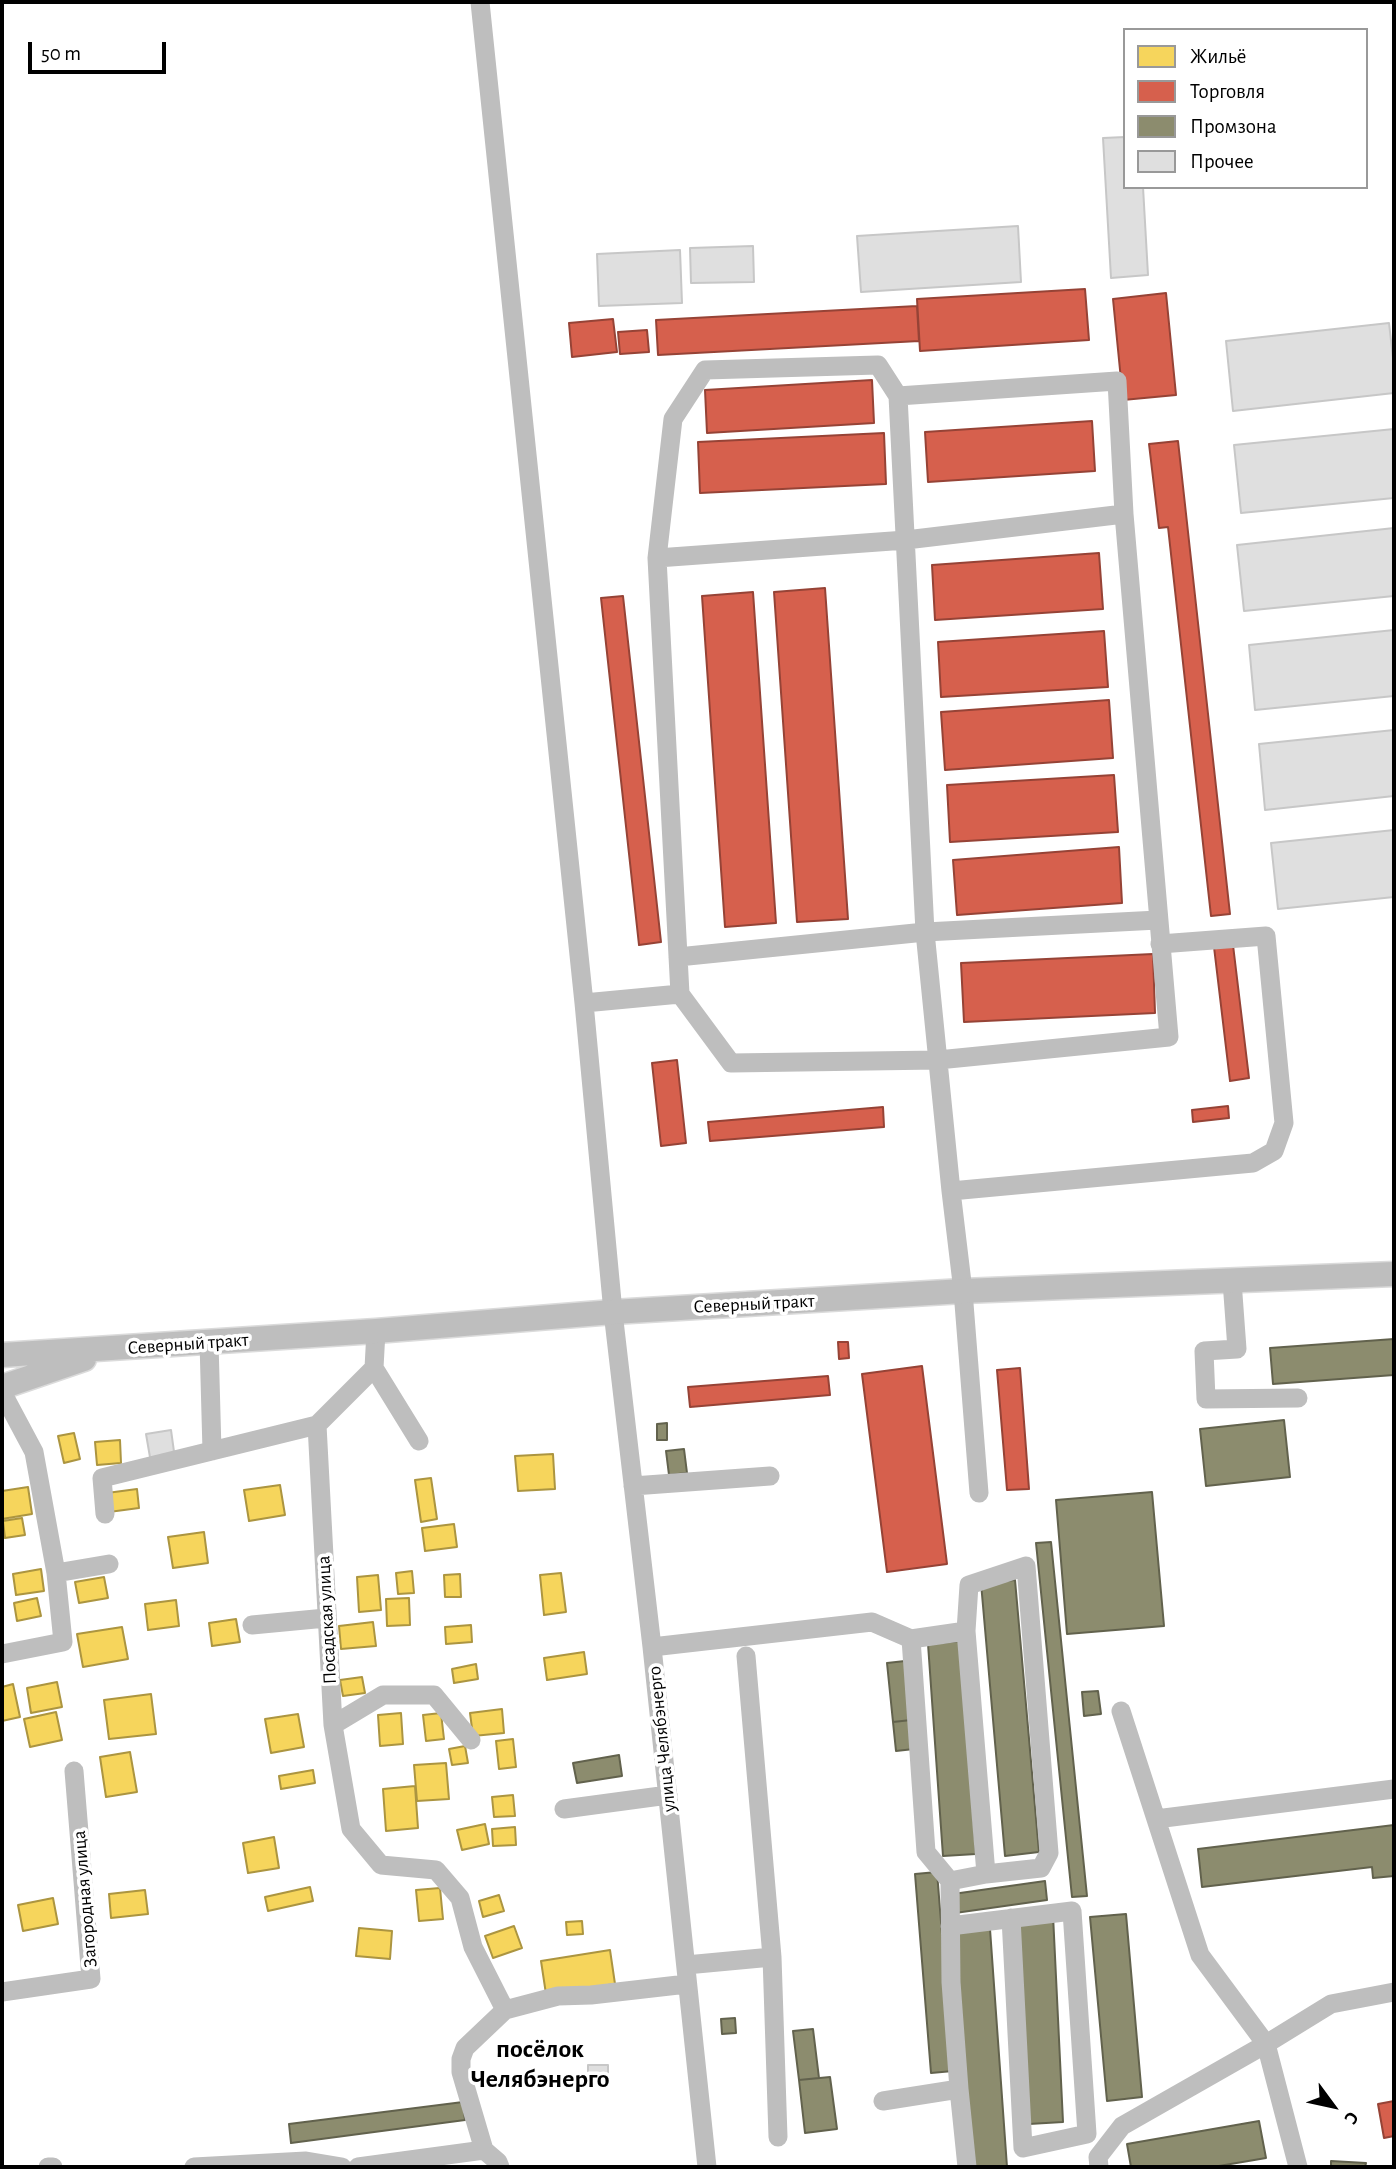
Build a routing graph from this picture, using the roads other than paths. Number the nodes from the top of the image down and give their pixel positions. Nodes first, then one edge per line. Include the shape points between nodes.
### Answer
1 (480, 2) edge
2 (898, 396) junction
3 (1124, 514) junction
4 (906, 540) junction
5 (657, 558) junction
6 (1158, 920) junction
7 (925, 932) junction
8 (1160, 944) junction
9 (678, 957) junction
10 (680, 994) junction
11 (584, 1003) junction
12 (938, 1060) junction
13 (951, 1191) junction
14 (1394, 1274) edge
15 (1232, 1281) junction
16 (963, 1292) junction
17 (613, 1312) junction
18 (376, 1331) junction
19 (209, 1342) junction
20 (114, 1349) junction
21 (2, 1355) edge
22 (374, 1368) junction
23 (2, 1390) edge
24 (1298, 1398) dead end
25 (317, 1425) junction
26 (419, 1441) dead end
27 (212, 1451) junction
28 (770, 1476) dead end
29 (633, 1486) junction
30 (979, 1493) dead end
31 (105, 1514) dead end
32 (109, 1564) dead end
33 (56, 1573) junction
34 (326, 1618) junction
35 (252, 1625) dead end
36 (966, 1631) junction
37 (911, 1639) junction
38 (652, 1647) junction
39 (2, 1654) edge
40 (746, 1656) dead end
41 (1121, 1712) dead end
42 (333, 1725) junction
43 (471, 1740) dead end
44 (74, 1771) dead end
45 (1394, 1789) edge
46 (668, 1796) junction
47 (564, 1809) dead end
48 (1156, 1819) junction
49 (986, 1874) junction
50 (950, 1881) junction
51 (1011, 1918) junction
52 (950, 1926) junction
53 (772, 1957) junction
54 (687, 1975) junction
55 (2, 1992) edge
56 (1394, 1992) edge
57 (505, 2010) junction
58 (1266, 2044) junction
59 (958, 2089) junction
60 (883, 2101) dead end
61 (778, 2137) dead end
62 (484, 2150) junction
63 (244, 2166) edge
64 (194, 2167) edge
65 (342, 2167) edge
66 (358, 2167) edge
67 (500, 2167) edge
68 (707, 2167) edge
69 (967, 2167) edge
70 (1099, 2167) edge
71 (1298, 2167) edge

1 - 11 street, улица Челябэнерго
2 - 3 street via 1117,382
2 - 4 street
2 - 5 street via 878,365 705,370 673,419
3 - 4 street
3 - 6 street
4 - 5 street
4 - 7 street
5 - 9 street
6 - 7 street
6 - 8 street
7 - 9 street
7 - 12 street
8 - 12 street via 1169,1037
8 - 13 street via 1266,936 1284,1122 1274,1151 1253,1163
9 - 10 street
10 - 11 street
10 - 12 street via 731,1063
11 - 17 street, улица Челябэнерго
12 - 13 street
13 - 16 street
14 - 15 main road, Северный тракт
15 - 16 main road, Северный тракт
15 - 24 street via 1237,1349 1204,1351 1206,1399
16 - 17 main road, Северный тракт
16 - 30 street
17 - 18 main road, Северный тракт
17 - 29 street, улица Челябэнерго
18 - 19 main road, Северный тракт
18 - 22 street
19 - 20 main road, Северный тракт
19 - 27 street
20 - 21 main road, Северный тракт
20 - 23 main road, Северный тракт
22 - 25 street
22 - 26 street
23 - 33 street via 34,1452
25 - 27 street
25 - 34 street, Посадская улица
27 - 31 street via 102,1478
28 - 29 street
29 - 38 street, улица Челябэнерго
32 - 33 street
33 - 39 street via 64,1642
34 - 35 street
34 - 42 street, Посадская улица
36 - 37 street
36 - 49 street
36 - 49 street via 969,1585 1026,1566 1049,1853 1041,1868
37 - 38 street via 872,1622
37 - 50 street via 926,1852
38 - 46 street, улица Челябэнерго
40 - 53 street
41 - 48 street
42 - 43 street via 383,1695 434,1695
42 - 57 street, Посадская улица via 351,1829 381,1865 436,1870 460,1898 473,1947
44 - 55 street, Загородная улица via 91,1979
45 - 48 street
46 - 47 street
46 - 54 street, улица Челябэнерго
48 - 58 street via 1200,1955
49 - 50 street
50 - 52 street
51 - 51 street via 1072,1911 1087,2134 1023,2148
51 - 52 street
52 - 59 street
53 - 54 street
53 - 61 street
54 - 57 street via 591,1995 558,1996
54 - 68 street, улица Челябэнерго
56 - 58 street via 1331,2004
57 - 62 street via 465,2048 461,2059
58 - 70 street via 1122,2126 1098,2157
58 - 71 street
59 - 60 street
59 - 69 street
62 - 66 street
62 - 67 street
63 - 64 street
63 - 65 street via 306,2161

